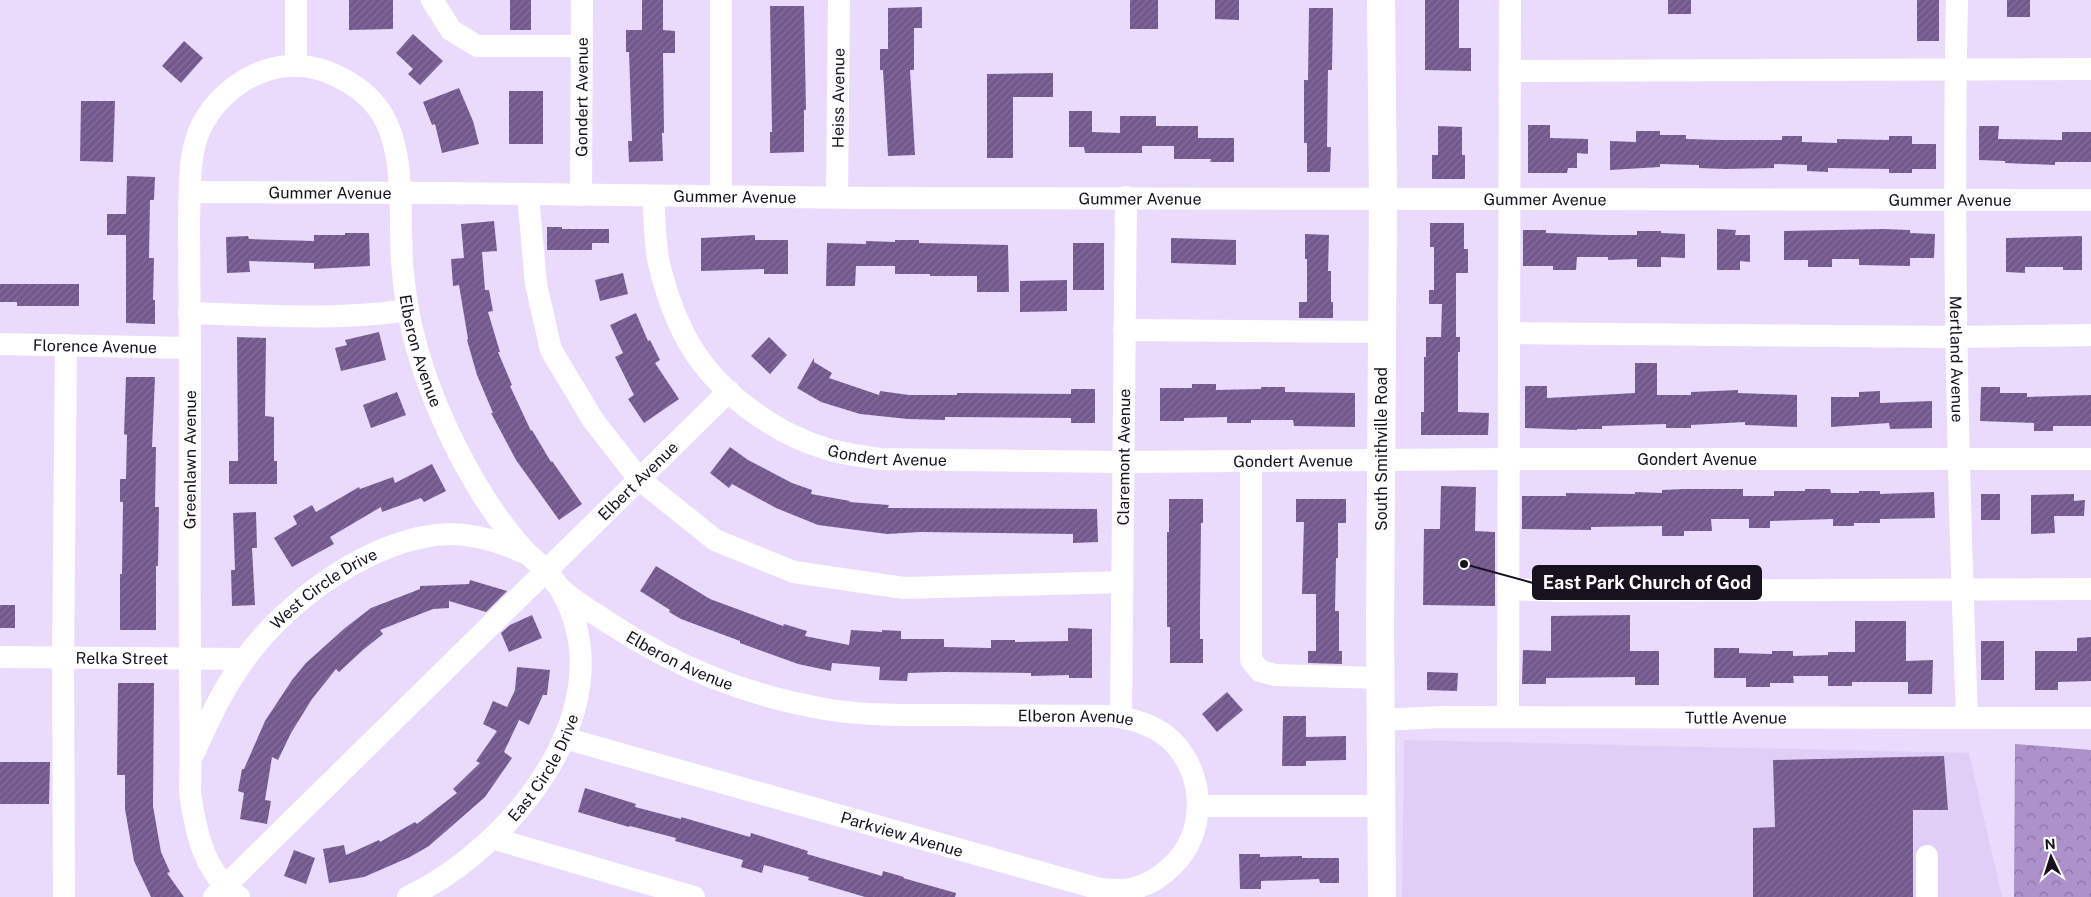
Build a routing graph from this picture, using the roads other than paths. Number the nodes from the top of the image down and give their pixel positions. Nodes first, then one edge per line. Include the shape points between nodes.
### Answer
1 (296, 0) edge
2 (432, 0) edge
3 (582, 0) edge
4 (721, 0) edge
5 (839, 0) edge
6 (1381, 0) edge
7 (1510, 0) edge
8 (1957, 0) edge
9 (582, 46) junction
10 (296, 65) junction
11 (1955, 69) junction
12 (2091, 69) edge
13 (1510, 71) junction
14 (190, 192) junction
15 (399, 193) junction
16 (528, 194) junction
17 (581, 195) junction
18 (654, 196) junction
19 (721, 196) junction
20 (837, 197) junction
21 (1126, 197) junction
22 (1383, 199) junction
23 (1510, 199) junction
24 (1956, 200) junction
25 (2091, 200) edge
26 (408, 310) junction
27 (189, 313) junction
28 (1124, 330) junction
29 (1382, 332) junction
30 (1509, 333) junction
31 (2091, 336) edge
32 (1957, 337) junction
33 (0, 344) edge
34 (66, 345) junction
35 (190, 348) junction
36 (729, 391) junction
37 (1508, 458) junction
38 (1957, 459) junction
39 (2091, 459) edge
40 (1381, 460) junction
41 (1124, 462) junction
42 (1251, 462) junction
43 (639, 479) junction
44 (528, 555) junction
45 (546, 570) junction
46 (1122, 582) junction
47 (561, 589) junction
48 (1508, 589) junction
49 (1962, 589) junction
50 (2091, 590) edge
51 (0, 657) edge
52 (63, 658) junction
53 (244, 659) junction
54 (190, 660) junction
55 (1380, 678) junction
56 (1121, 717) junction
57 (1508, 717) junction
58 (1967, 718) junction
59 (2091, 718) edge
60 (1381, 720) junction
61 (564, 738) junction
62 (191, 762) junction
63 (1198, 806) junction
64 (1383, 806) junction
65 (492, 838) junction
66 (1927, 856) dead end
67 (226, 893) edge
68 (1118, 894) edge
69 (64, 897) edge
70 (408, 897) edge
71 (694, 897) edge
72 (1382, 897) edge
73 (1927, 897) edge

1 - 10 street
2 - 9 street via 452,30 477,46
3 - 9 street, Gondert Avenue
4 - 19 street
5 - 20 street, Heiss Avenue
6 - 22 main road, South Smithville Road
7 - 13 street
8 - 11 street, Mertland Avenue
9 - 17 street, Gondert Avenue
10 - 14 street, Greenlawn Avenue via 255,75 237,84 220,100 197,137
10 - 15 street, Elberon Avenue via 338,77 375,103 393,133 398,156
11 - 12 street
11 - 13 street
11 - 24 street, Mertland Avenue
13 - 23 street
14 - 15 street, Gummer Avenue
14 - 27 street, Greenlawn Avenue
15 - 16 street, Gummer Avenue
15 - 26 street, Elberon Avenue via 402,269
16 - 17 street, Gummer Avenue
16 - 43 street via 536,284 551,350 593,420
17 - 18 street, Gummer Avenue
18 - 19 street, Gummer Avenue
18 - 36 street, Gondert Avenue via 660,266 675,314 691,346
19 - 20 street, Gummer Avenue
20 - 21 street, Gummer Avenue
21 - 22 street, Gummer Avenue
21 - 28 street, Claremont Avenue
22 - 23 street, Gummer Avenue
22 - 29 main road, South Smithville Road
23 - 24 street, Gummer Avenue
23 - 30 street
24 - 25 street, Gummer Avenue
24 - 32 street, Mertland Avenue
26 - 27 street via 369,316 274,317
26 - 44 street, Elberon Avenue via 424,372 441,416 486,498
27 - 35 street, Greenlawn Avenue
28 - 29 street
28 - 41 street, Claremont Avenue
29 - 40 main road, South Smithville Road
30 - 32 street
30 - 37 street
31 - 32 street
32 - 38 street, Mertland Avenue
33 - 34 street, Florence Avenue
34 - 35 street, Florence Avenue
34 - 52 street
35 - 54 street, Greenlawn Avenue
36 - 41 street, Gondert Avenue via 770,423 797,438 851,455
36 - 43 street, Elbert Avenue
37 - 38 street, Gondert Avenue
37 - 40 street, Gondert Avenue
37 - 48 street
38 - 39 street, Gondert Avenue
38 - 49 street, Mertland Avenue
40 - 42 street, Gondert Avenue
40 - 55 main road, South Smithville Road
41 - 42 street, Gondert Avenue
41 - 46 street, Claremont Avenue
42 - 55 street via 1251,660 1260,671 1275,675
43 - 45 street, Elbert Avenue
43 - 46 street via 714,540 794,572 904,588
44 - 45 street, Elberon Avenue
44 - 53 street, West Circle Drive via 502,542 448,534 394,545 358,561 325,582 294,606
45 - 47 street, Elberon Avenue
45 - 67 street, Elbert Avenue
46 - 56 street, Claremont Avenue
47 - 56 street, Elberon Avenue via 620,630 673,661 778,700 877,714
47 - 61 street, East Circle Drive via 577,625 581,648 578,698
48 - 49 street
48 - 57 street
49 - 50 street
49 - 58 street, Mertland Avenue
51 - 52 street, Relka Street
52 - 54 street, Relka Street
52 - 69 street
53 - 54 street, Relka Street
53 - 62 street, West Circle Drive via 206,724
54 - 62 street, Greenlawn Avenue
55 - 60 main road, South Smithville Road
56 - 63 street, Elberon Avenue via 1152,727 1172,741 1192,769
57 - 58 street, Tuttle Avenue
57 - 60 street, Tuttle Avenue
58 - 59 street, Tuttle Avenue
60 - 64 main road, South Smithville Road
61 - 65 street, East Circle Drive via 526,800
61 - 68 street, Parkview Avenue
62 - 67 street, Greenlawn Avenue via 190,793 195,830
63 - 64 street
63 - 68 street, Parkview Avenue via 1191,840 1179,859 1148,884
64 - 72 main road, South Smithville Road
65 - 70 street, East Circle Drive via 448,874
65 - 71 street
66 - 73 street

